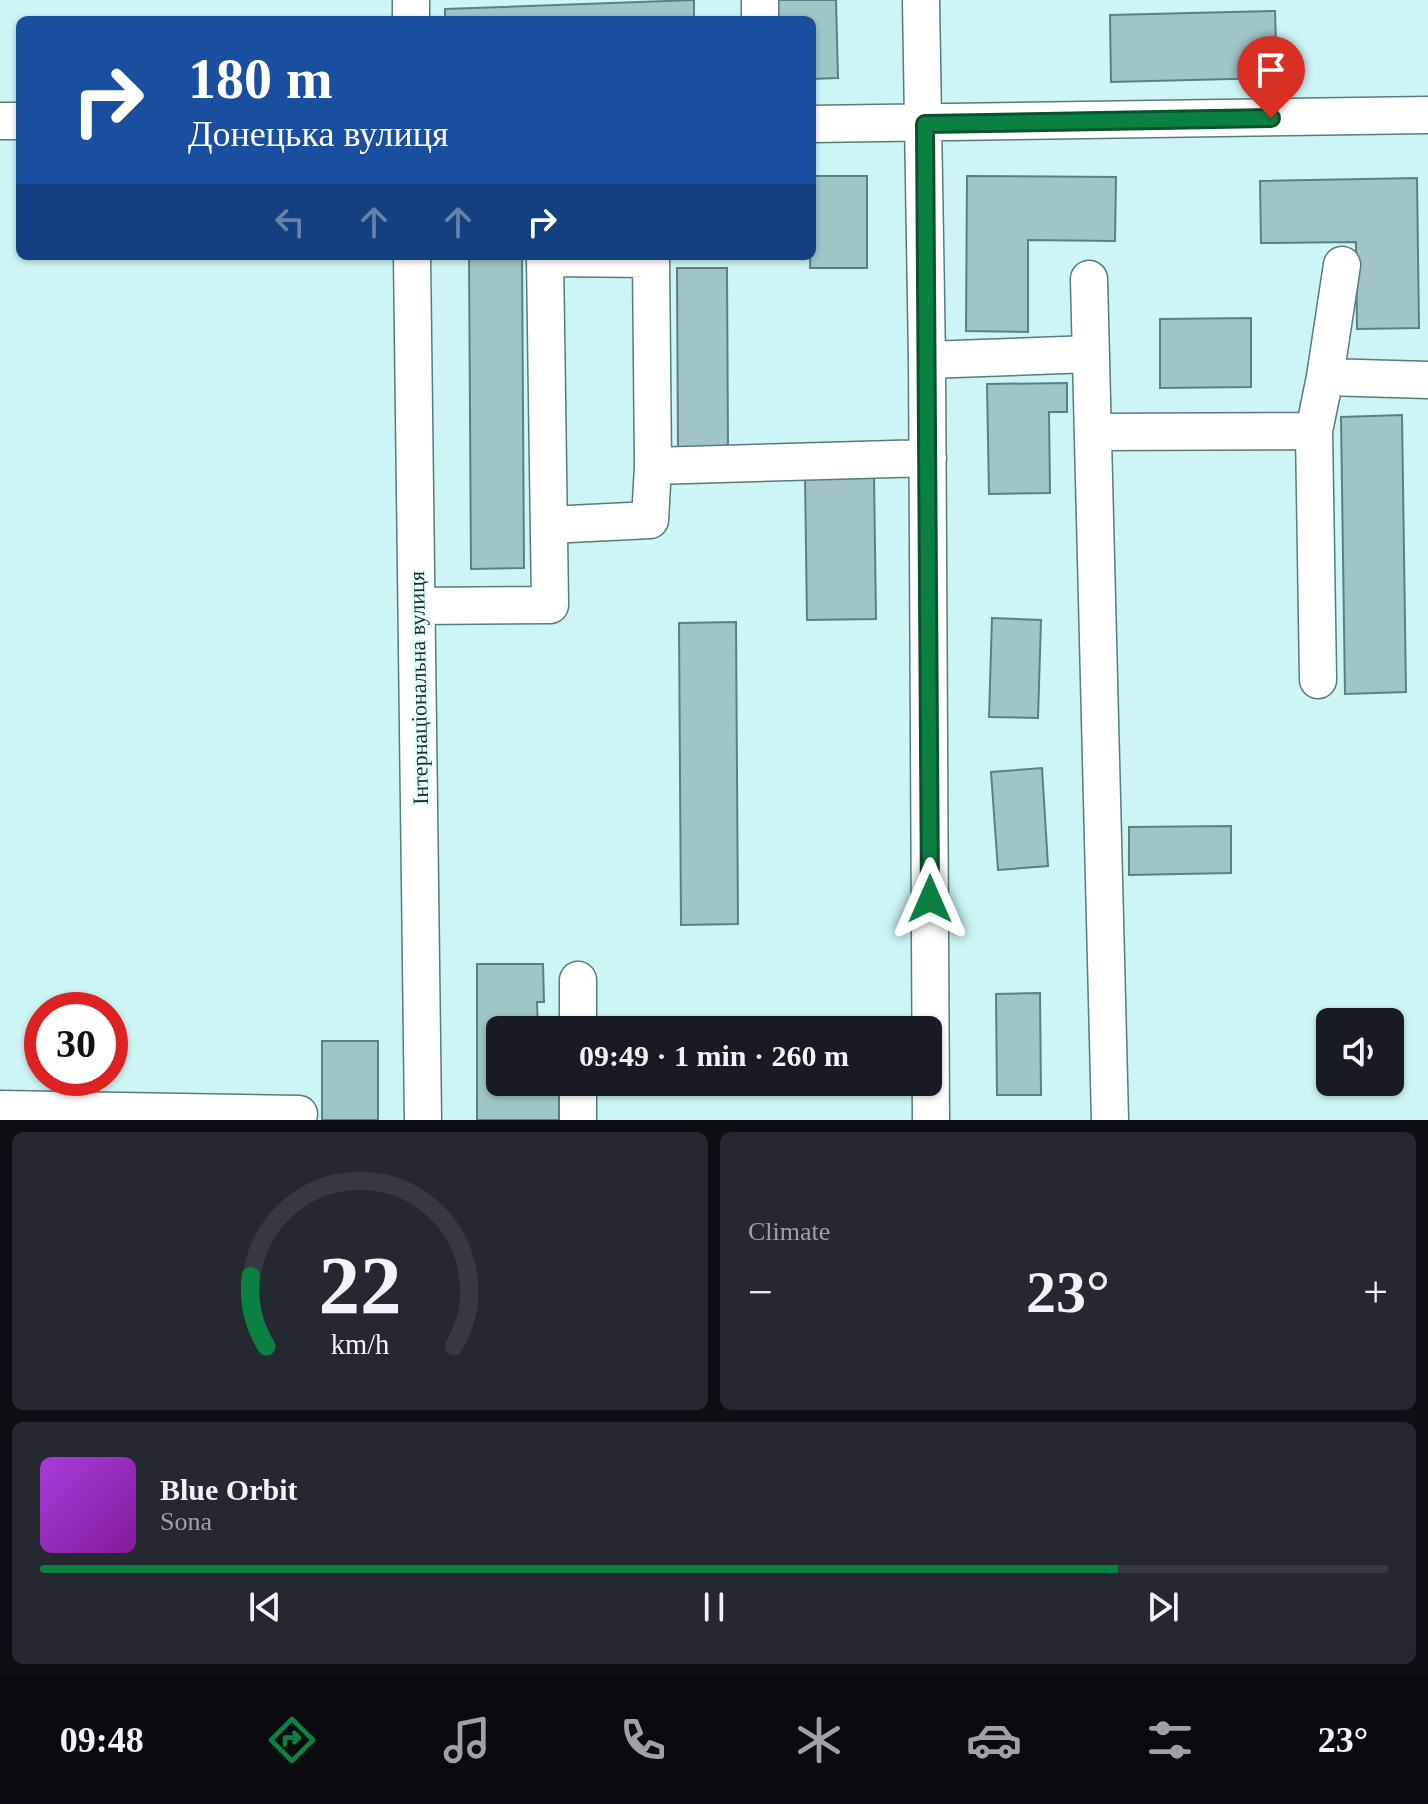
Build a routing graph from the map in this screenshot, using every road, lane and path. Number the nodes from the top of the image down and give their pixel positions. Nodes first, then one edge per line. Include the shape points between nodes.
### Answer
1 (921, 0) edge
2 (1428, 115) edge
3 (816, 124) edge
4 (925, 124) junction
5 (412, 260) edge
6 (545, 260) edge
7 (651, 260) edge
8 (1342, 265) dead end
9 (1089, 279) dead end
10 (1091, 354) junction
11 (927, 360) junction
12 (1325, 377) junction
13 (1428, 380) edge
14 (1314, 431) junction
15 (1093, 432) junction
16 (928, 458) junction
17 (653, 466) junction
18 (549, 525) junction
19 (417, 606) junction
20 (1318, 680) dead end
21 (578, 980) dead end
22 (578, 1016) edge
23 (578, 1096) edge
24 (0, 1109) edge
25 (299, 1114) dead end
26 (141, 1116) edge
27 (423, 1120) edge
28 (578, 1120) edge
29 (931, 1120) edge
30 (1110, 1120) edge

1 - 4 street
2 - 4 street
3 - 4 street
4 - 11 street
5 - 19 street, Інтернаціональна вулиця
6 - 18 street
7 - 17 street
8 - 12 street
9 - 10 street
10 - 11 street
10 - 15 street
11 - 16 street
12 - 13 street
12 - 14 street
14 - 15 street
14 - 20 street
15 - 30 street
16 - 17 street
16 - 29 street
17 - 18 street via 650,520
18 - 19 street via 550,605
19 - 27 street, Інтернаціональна вулиця
21 - 22 street
23 - 28 street
24 - 26 street
25 - 26 street

